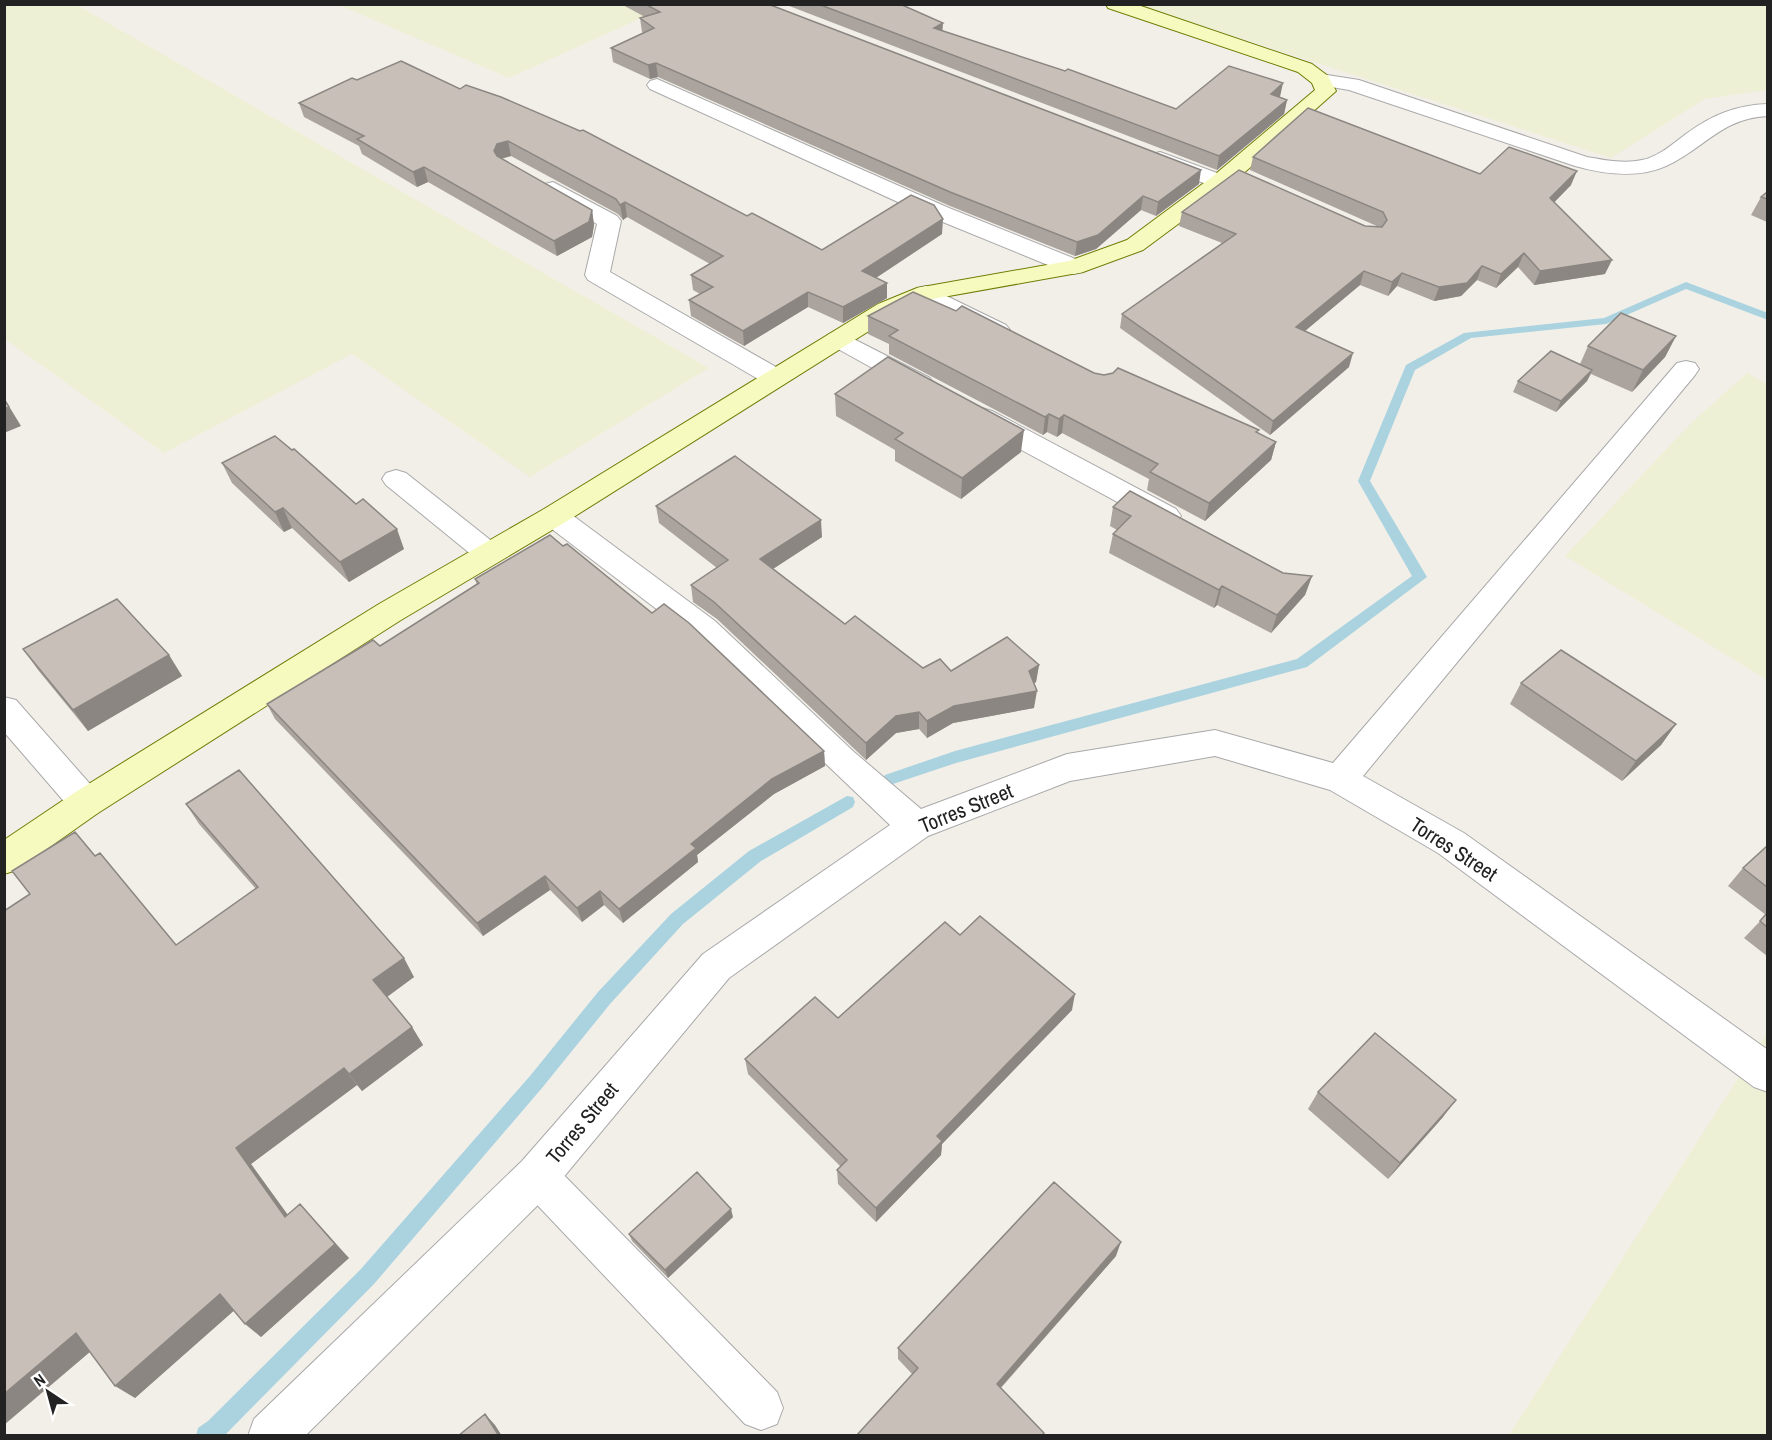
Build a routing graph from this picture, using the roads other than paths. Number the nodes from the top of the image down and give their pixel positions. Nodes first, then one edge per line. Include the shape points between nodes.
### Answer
1 (1115, 4) edge
2 (1321, 80) junction
3 (657, 85) dead end
4 (1767, 110) edge
5 (1141, 152) edge
6 (530, 176) edge
7 (1234, 178) junction
8 (1074, 267) junction
9 (926, 293) junction
10 (838, 339) junction
11 (1019, 341) edge
12 (1686, 369) dead end
13 (774, 377) junction
14 (396, 479) dead end
15 (554, 516) junction
16 (1184, 526) edge
17 (488, 553) junction
18 (4, 709) edge
19 (1340, 779) junction
20 (86, 803) junction
21 (916, 826) junction
22 (4, 859) edge
23 (1767, 1074) edge
24 (537, 1176) junction
25 (761, 1408) dead end
26 (271, 1436) edge

1 - 2 street via 1305,68
2 - 4 lane via 1352,84 1582,162 1618,170 1658,162 1722,117 1752,109
2 - 7 street via 1326,91
3 - 8 street via 941,213
5 - 7 street
6 - 13 street via 609,221 597,274
7 - 8 street via 1135,244
8 - 9 street
9 - 10 street via 886,309
9 - 11 street
10 - 13 street
10 - 16 street
12 - 19 street
13 - 15 street
14 - 17 lane
15 - 17 street
15 - 21 street via 686,614 829,750
17 - 20 street
18 - 20 street
19 - 21 street, Torres Street via 1215,743 1067,768
19 - 23 street, Torres Street via 1450,843
20 - 22 street
21 - 24 street, Torres Street via 716,966
24 - 25 lane
24 - 26 street, Torres Street

